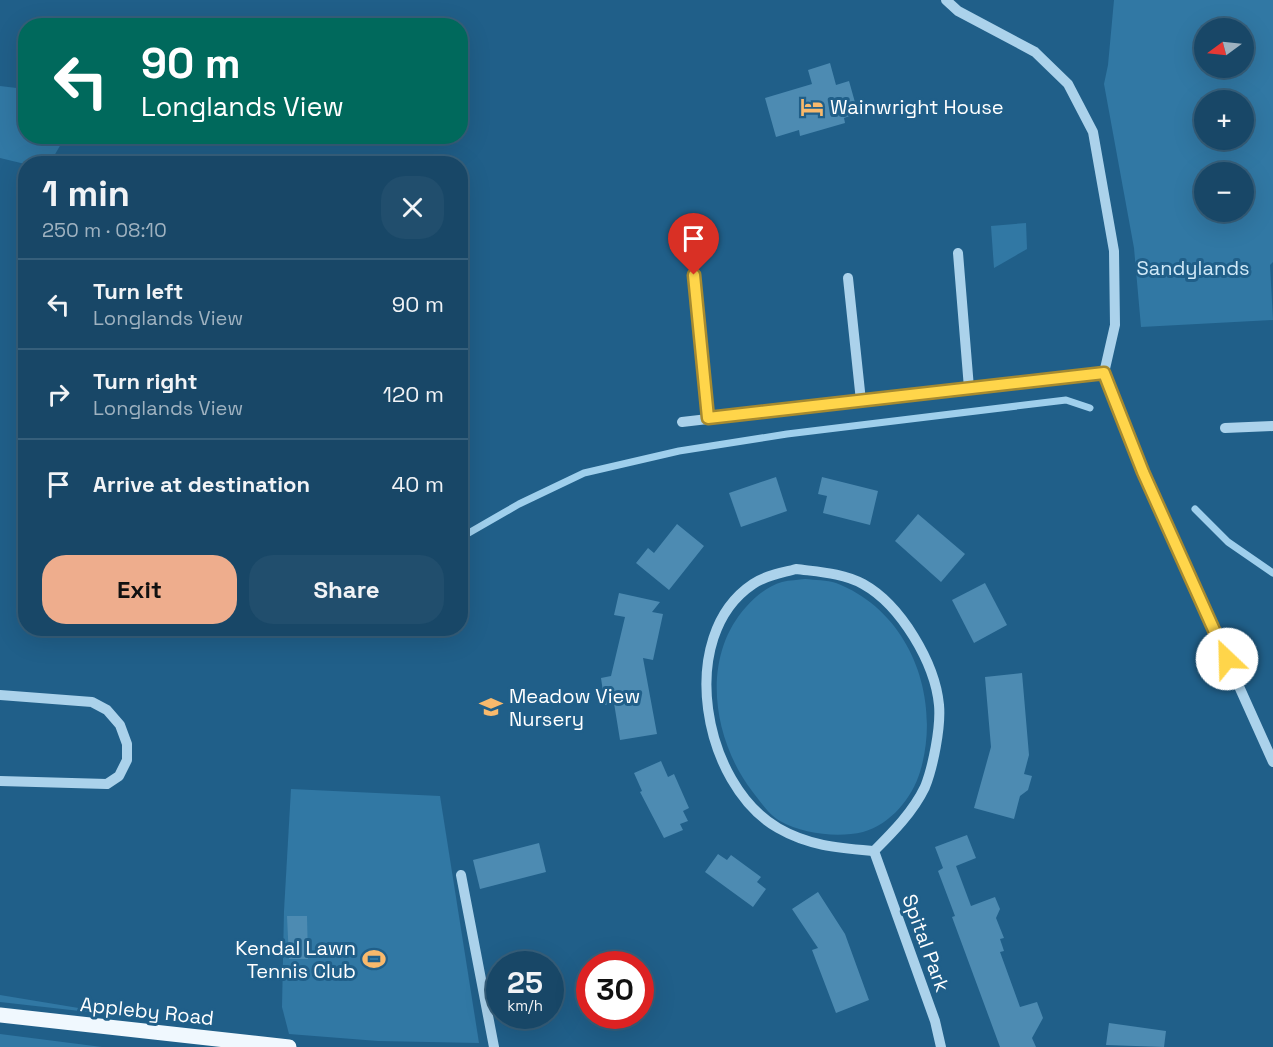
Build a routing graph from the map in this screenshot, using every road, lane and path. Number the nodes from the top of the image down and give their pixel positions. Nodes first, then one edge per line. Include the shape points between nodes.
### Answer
1 (946, 0) edge
2 (958, 253) dead end
3 (694, 275) dead end
4 (848, 278) dead end
5 (1104, 373) junction
6 (969, 388) junction
7 (861, 401) junction
8 (708, 418) junction
9 (682, 422) dead end
10 (1273, 426) edge
11 (1225, 428) dead end
12 (0, 695) edge
13 (1273, 762) edge
14 (0, 781) edge
15 (874, 851) junction
16 (461, 875) dead end
17 (0, 1015) edge
18 (200, 1043) edge
19 (289, 1047) edge
20 (494, 1047) edge
21 (941, 1047) edge

1 - 5 street via 958,11 1035,52 1068,84 1093,132 1114,251 1115,325
2 - 6 street
3 - 8 street
4 - 7 street
5 - 6 street
5 - 13 street via 1143,472
6 - 7 street
7 - 8 street
8 - 9 street
10 - 11 street
12 - 14 street via 92,702 107,710 120,725 127,744 127,760 119,776 107,784
15 - 15 street via 905,820 925,786 935,747 939,706 931,675 920,646 889,604 863,584 836,574 796,569 771,576 754,583 737,598 724,614 713,639 707,668 712,738 748,804 777,828 818,846
15 - 21 street, Spital Park
16 - 20 street
17 - 18 main road, Appleby Road
18 - 19 main road, Appleby Road

